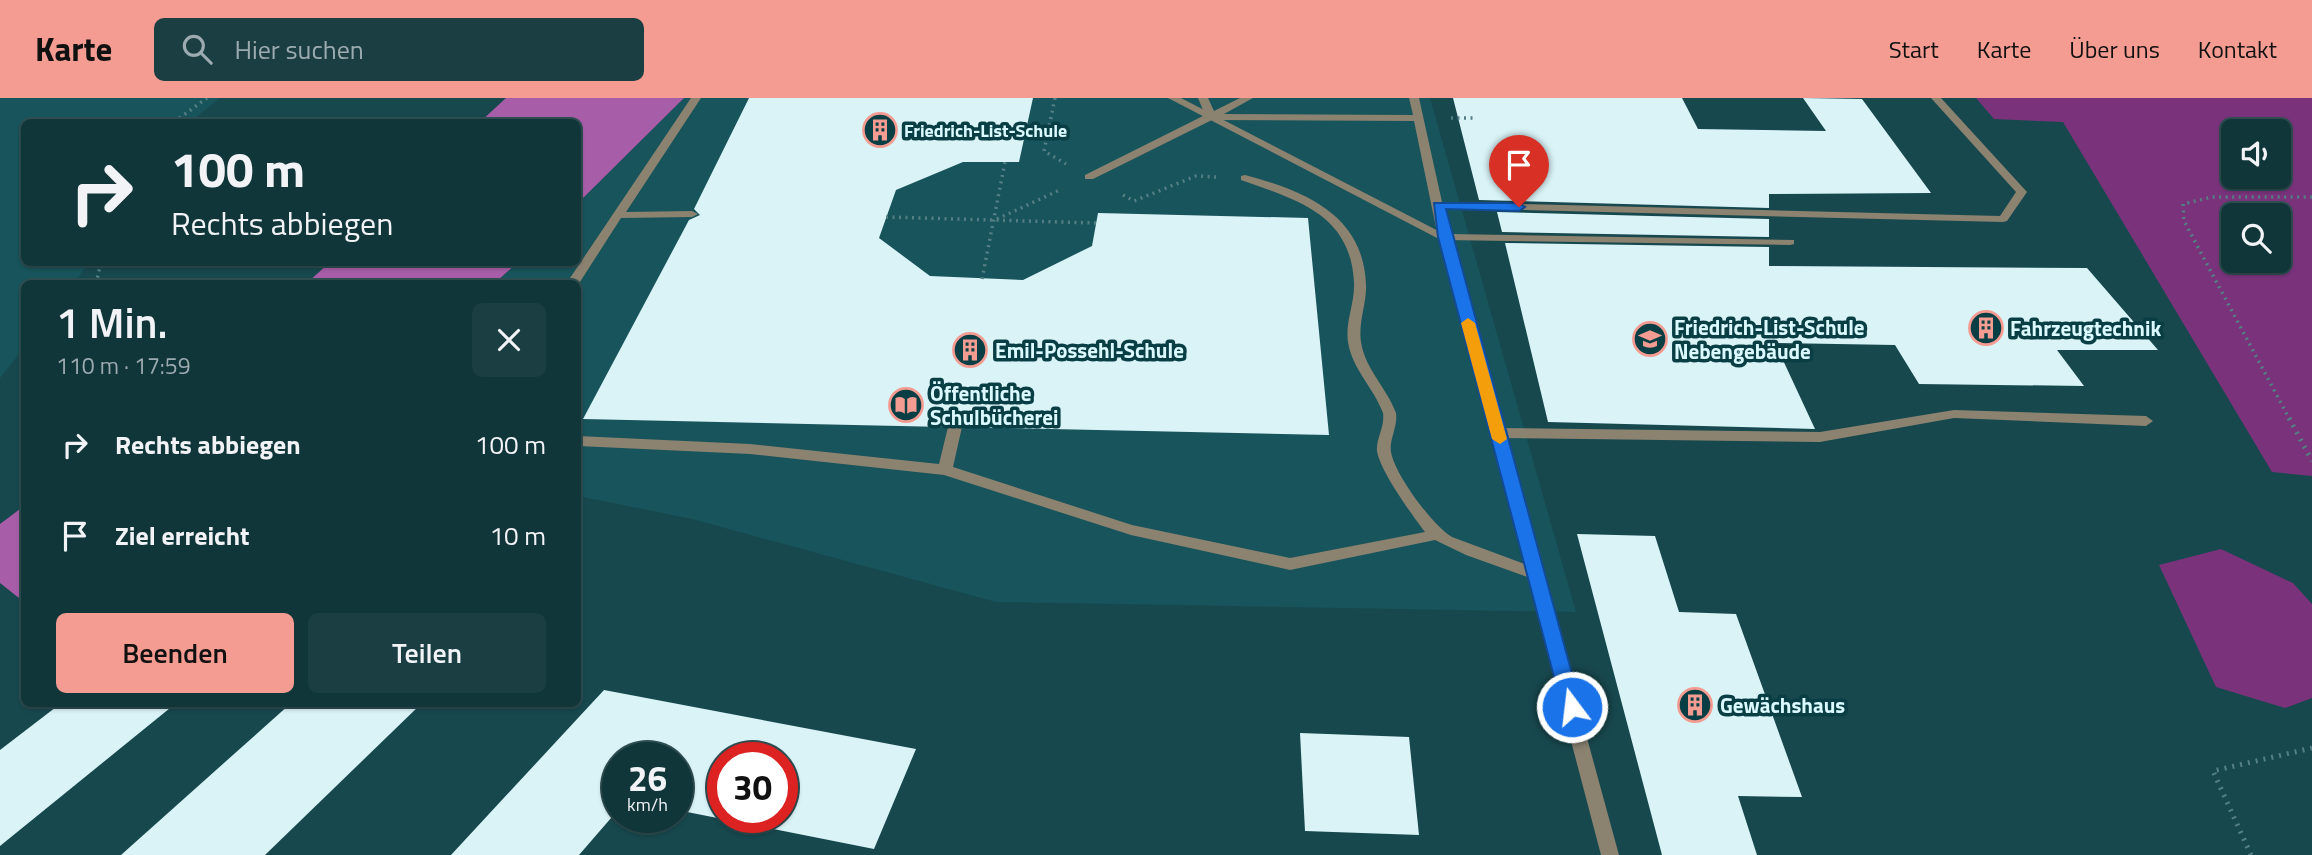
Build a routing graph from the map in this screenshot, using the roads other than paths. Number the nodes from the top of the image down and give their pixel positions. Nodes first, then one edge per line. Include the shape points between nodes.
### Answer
1 (696, 98) edge
2 (1173, 98) edge
3 (1203, 98) edge
4 (1248, 98) edge
5 (1414, 98) edge
6 (1936, 98) edge
7 (1210, 117) junction
8 (1419, 118) junction
9 (1088, 177) road end
10 (1245, 178) dead end
11 (1438, 205) junction
12 (692, 214) dead end
13 (618, 215) junction
14 (1444, 237) junction
15 (1790, 242) dead end
16 (575, 280) edge
17 (2146, 421) dead end
18 (955, 427) dead end
19 (1498, 433) junction
20 (581, 441) edge
21 (945, 470) junction
22 (1435, 535) junction
23 (1536, 574) junction
24 (1611, 855) edge

1 - 13 street
2 - 7 street
3 - 7 street
4 - 7 street
5 - 8 street
6 - 11 street via 2022,192 2003,219
7 - 8 street
7 - 9 street
7 - 14 street
8 - 11 street
10 - 22 street via 1297,197 1342,225 1359,265 1354,340 1362,366 1391,419 1383,448 1386,465
11 - 14 street
12 - 13 street
13 - 16 street
14 - 15 street
14 - 19 street
17 - 19 street via 1954,414 1820,437
18 - 21 street
19 - 23 street
20 - 21 street via 750,449
21 - 22 street via 1131,530 1290,564
22 - 23 street
23 - 24 street

